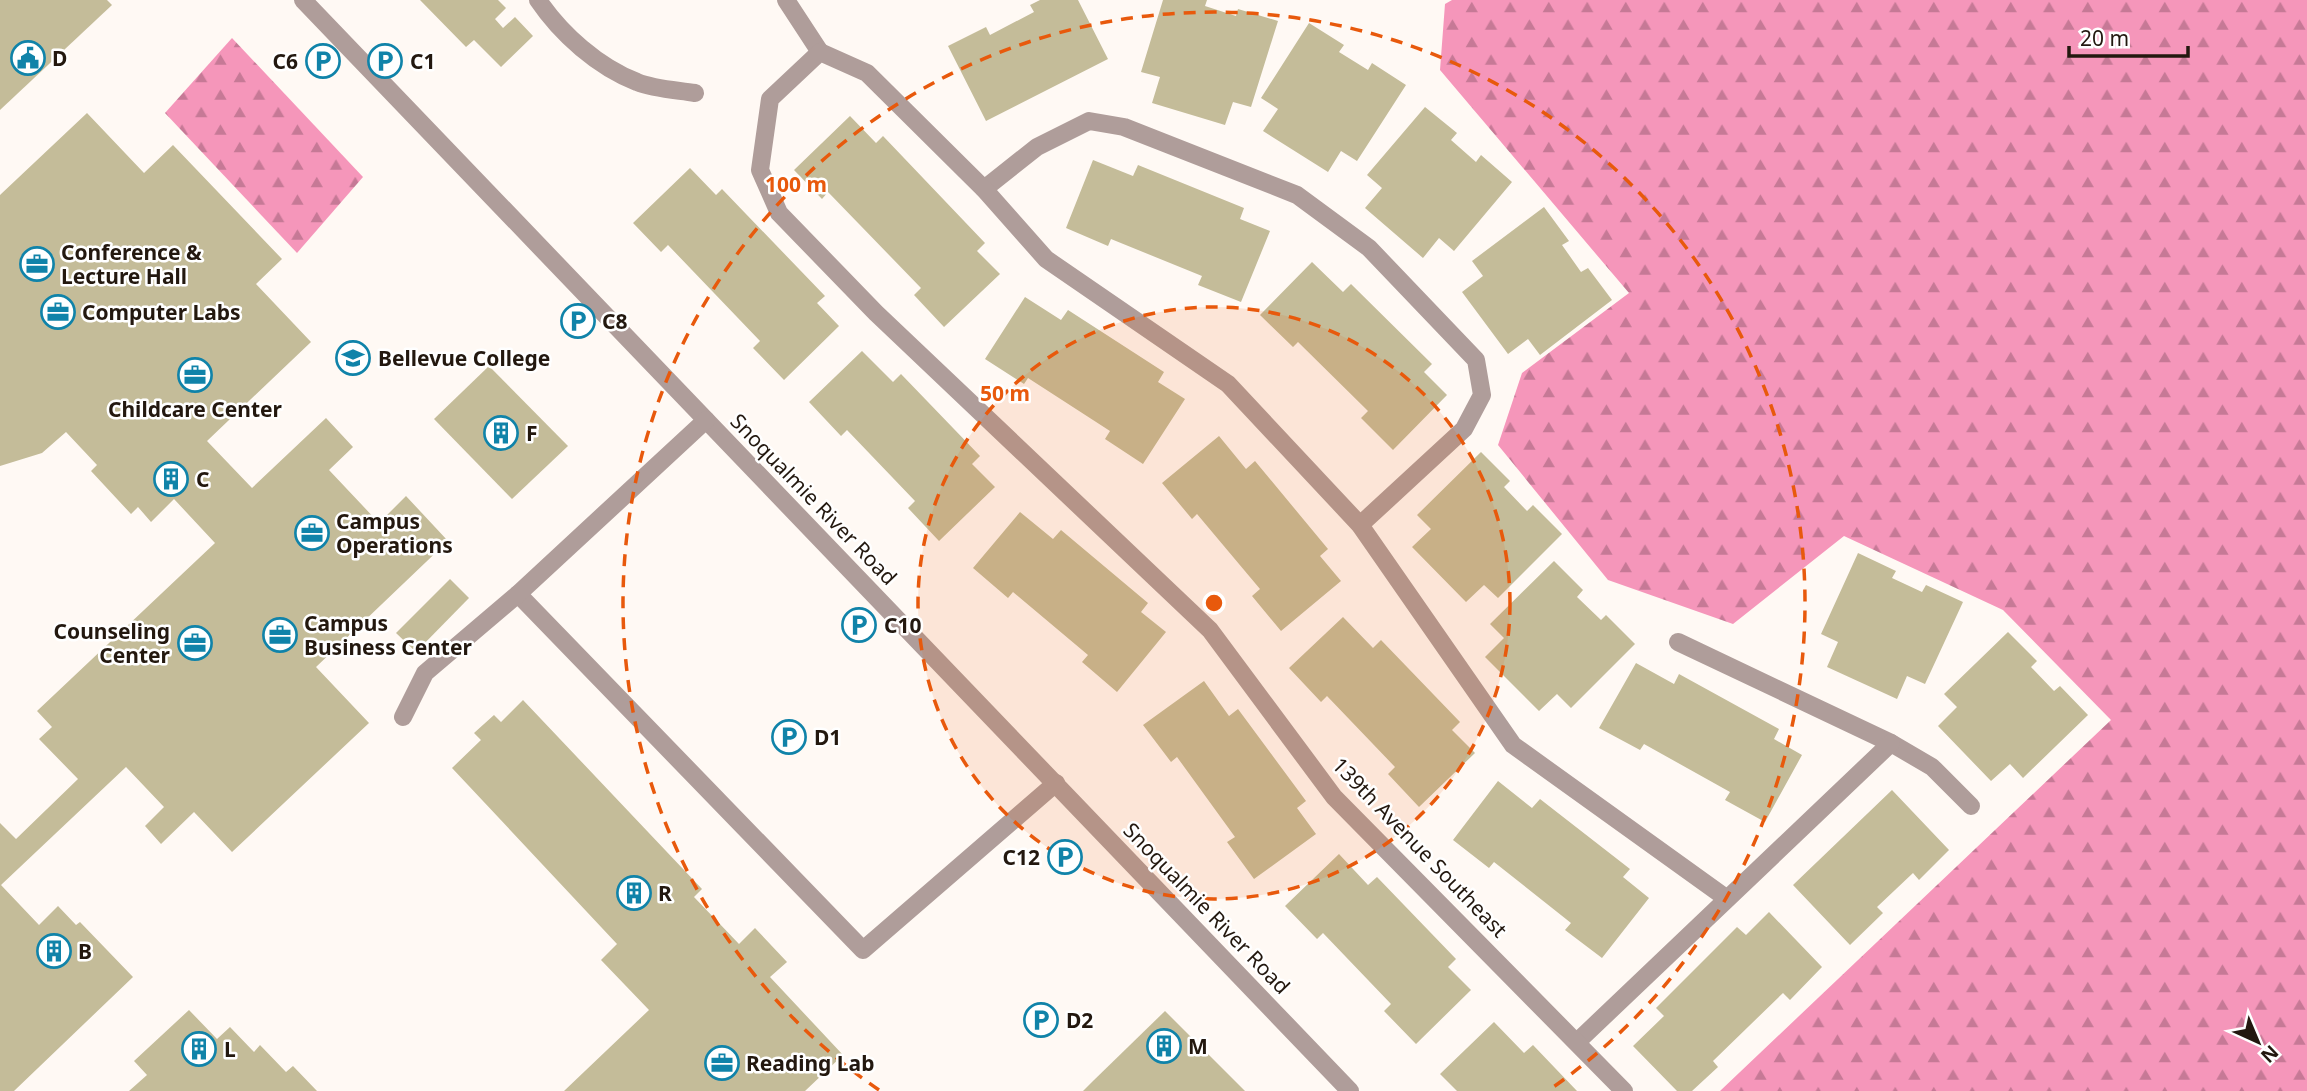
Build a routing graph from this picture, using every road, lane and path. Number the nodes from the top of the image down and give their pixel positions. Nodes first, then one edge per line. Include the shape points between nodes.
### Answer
1 (303, 0) edge
2 (538, 0) edge
3 (786, 0) edge
4 (820, 52) junction
5 (695, 93) dead end
6 (984, 189) junction
7 (706, 420) junction
8 (1360, 525) junction
9 (518, 594) junction
10 (1678, 642) dead end
11 (403, 717) dead end
12 (1891, 743) junction
13 (1056, 783) junction
14 (1971, 806) dead end
15 (1726, 898) junction
16 (1577, 1042) junction
17 (1350, 1091) edge
18 (1624, 1091) edge

1 - 7 street, Snoqualmie River Road
2 - 5 street via 583,48 611,70 639,83
3 - 4 street
4 - 6 street via 867,73
4 - 16 street, 139th Avenue Southeast via 770,100 760,170 779,213 877,313 1210,630 1334,797
6 - 8 street via 1046,259 1228,384
6 - 8 street via 1037,147 1089,121 1124,127 1297,195 1368,248 1476,360 1482,395 1464,429
7 - 9 street
7 - 13 street, Snoqualmie River Road
8 - 15 street via 1513,745
9 - 11 street via 425,673
9 - 13 street via 863,950
10 - 12 street
12 - 14 street via 1932,767
12 - 15 street
13 - 17 street, Snoqualmie River Road
15 - 16 street
16 - 18 street, 139th Avenue Southeast

